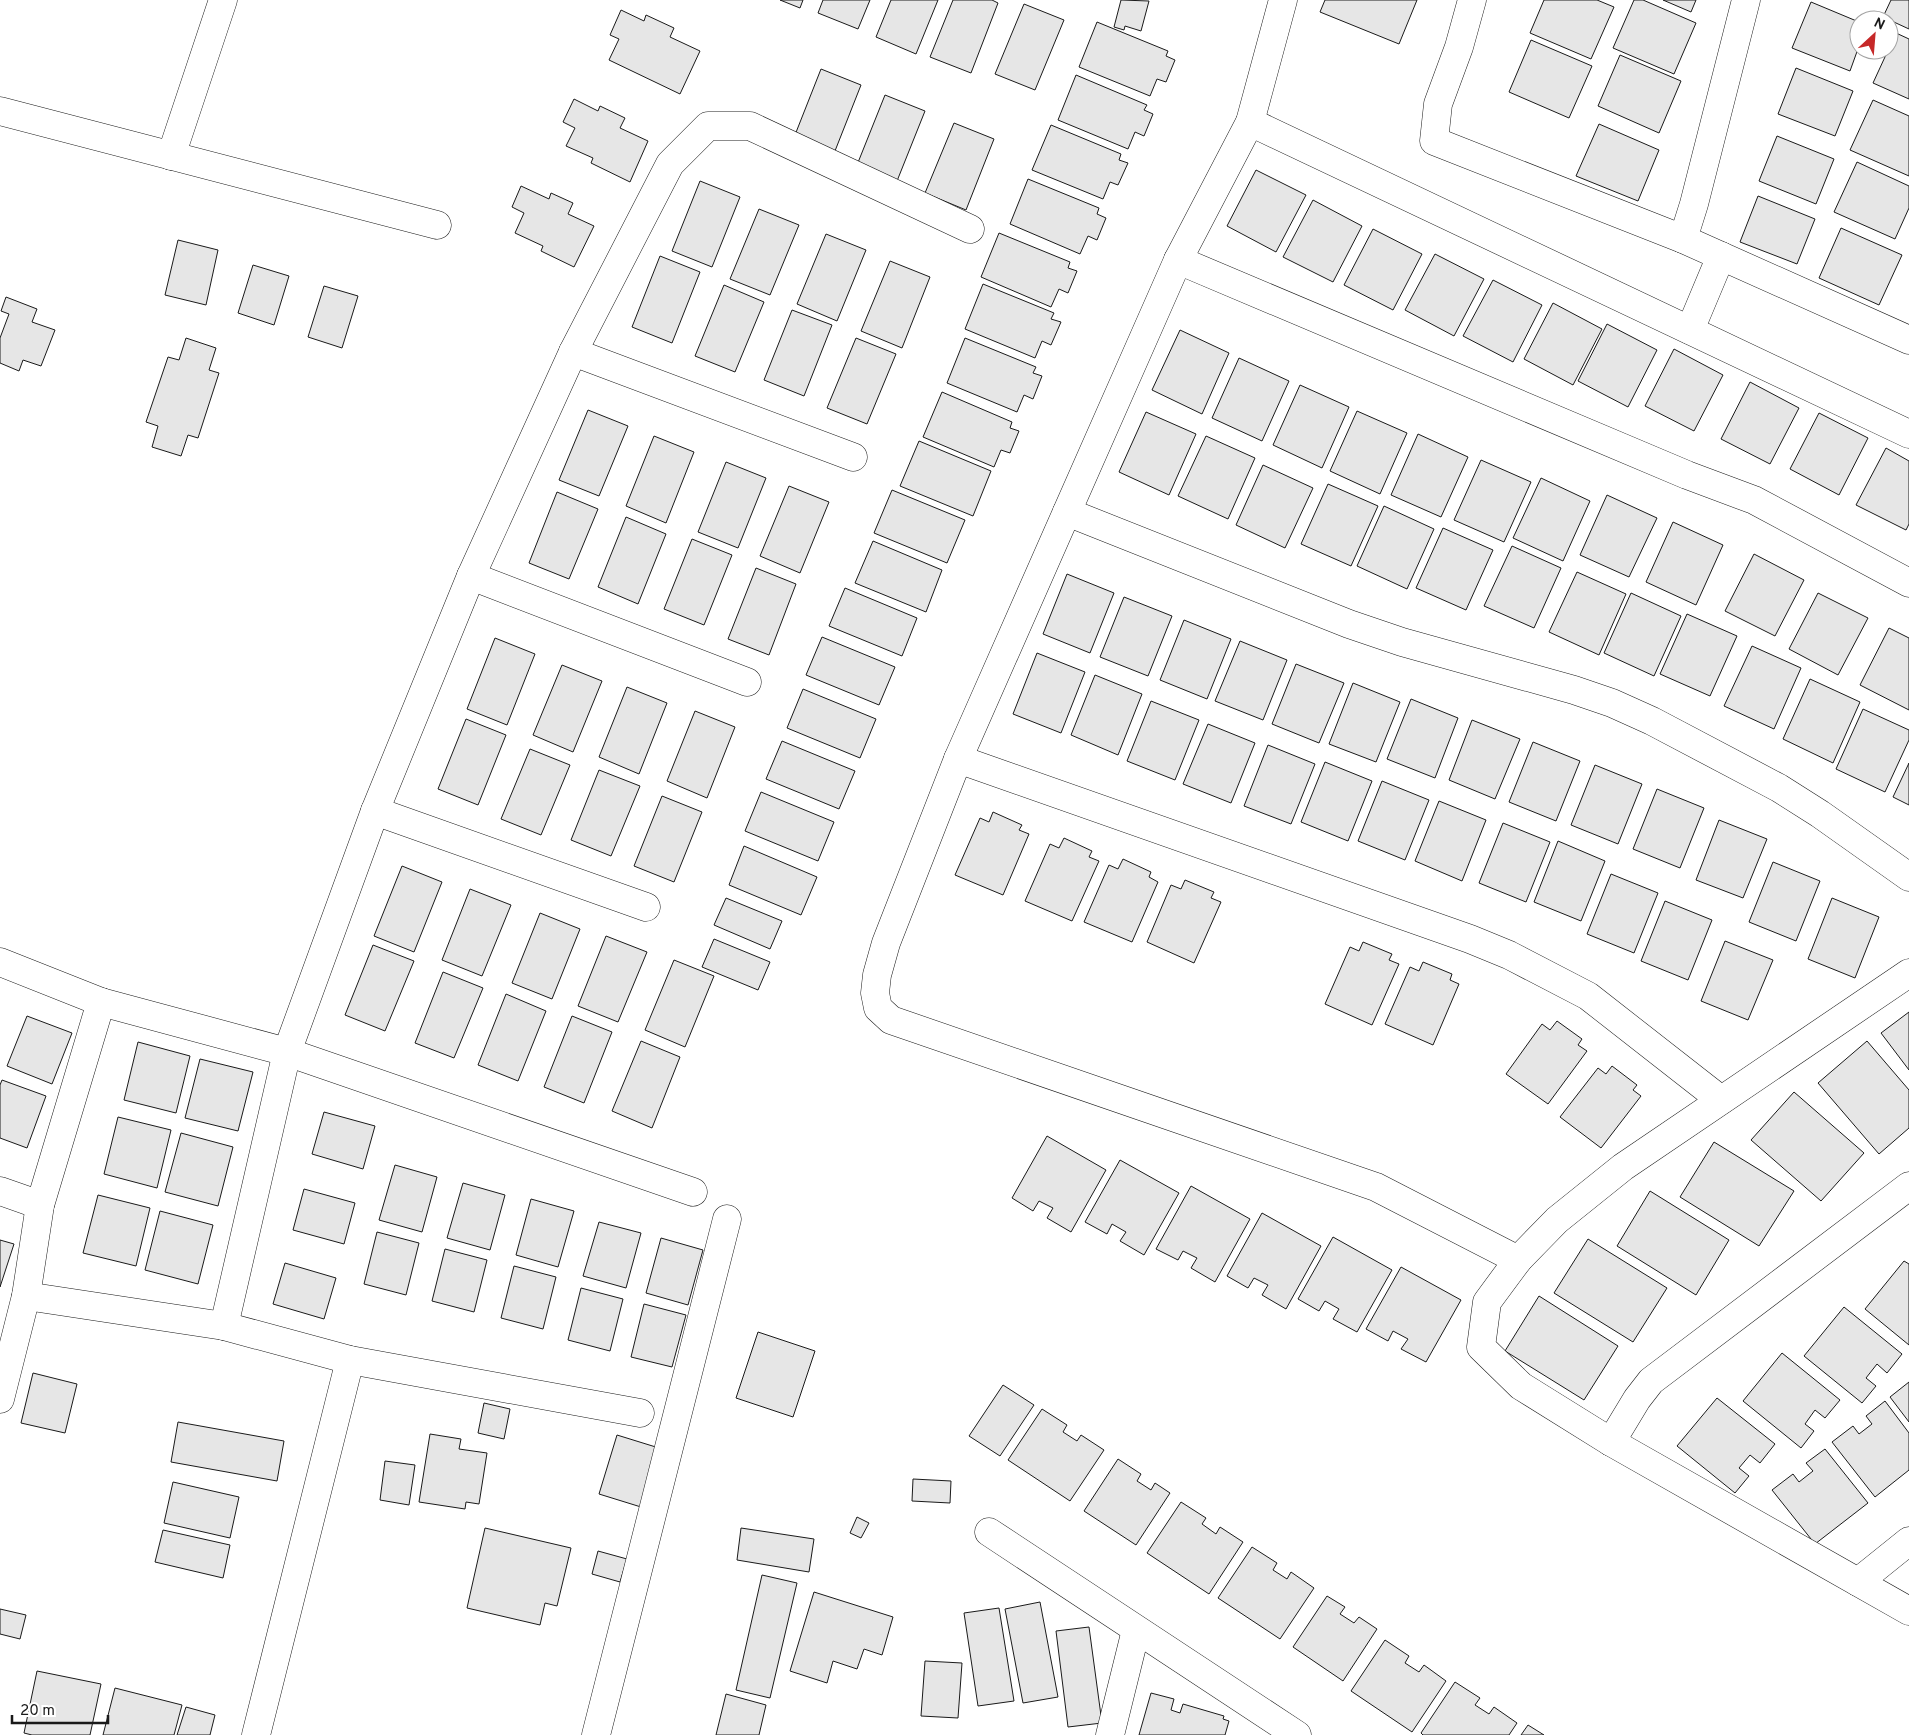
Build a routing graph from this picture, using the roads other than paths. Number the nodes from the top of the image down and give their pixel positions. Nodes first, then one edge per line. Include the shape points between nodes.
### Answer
1 (223, 0) edge
2 (1283, 0) edge
3 (1472, 0) edge
4 (1746, 0) edge
5 (0, 111) edge
6 (1250, 122) junction
7 (171, 156) junction
8 (437, 225) dead end
9 (970, 229) dead end
10 (1683, 239) junction
11 (1721, 256) junction
12 (1178, 260) junction
13 (1690, 330) junction
14 (1907, 332) edge
15 (573, 352) junction
16 (1909, 434) edge
17 (853, 457) dead end
18 (1067, 512) junction
19 (472, 576) junction
20 (1909, 583) edge
21 (747, 682) dead end
22 (958, 759) junction
23 (375, 811) junction
24 (1909, 878) edge
25 (646, 907) dead end
26 (0, 962) edge
27 (1909, 974) edge
28 (101, 1002) junction
29 (287, 1052) junction
30 (1721, 1100) junction
31 (1909, 1186) edge
32 (0, 1191) edge
33 (693, 1192) dead end
34 (40, 1205) junction
35 (727, 1219) dead end
36 (1518, 1260) junction
37 (26, 1296) junction
38 (224, 1326) junction
39 (350, 1360) junction
40 (0, 1399) edge
41 (640, 1414) dead end
42 (1611, 1442) junction
43 (988, 1532) dead end
44 (1909, 1541) edge
45 (1858, 1582) junction
46 (1909, 1611) edge
47 (1136, 1630) junction
48 (256, 1735) edge
49 (596, 1735) edge
50 (1110, 1735) edge
51 (1296, 1735) edge

1 - 7 street
2 - 6 street
3 - 10 street via 1438,104 1434,141
4 - 10 street
5 - 7 street
6 - 12 street
6 - 13 street
7 - 8 street
9 - 15 street via 750,126 708,126 670,164
10 - 11 street
11 - 13 street
11 - 14 street
12 - 18 street
12 - 20 street via 1754,500
13 - 16 street
15 - 17 street
15 - 19 street
18 - 22 street
18 - 24 street via 1349,624 1612,703 1779,788
19 - 21 street
19 - 23 street
22 - 30 street via 1508,954 1588,996
22 - 36 street via 886,943 877,975 875,994 878,1008 892,1020 1376,1187
23 - 25 street
23 - 29 street
26 - 28 street
27 - 30 street
28 - 29 street
28 - 34 street
29 - 33 street
29 - 38 street
30 - 36 street via 1623,1167 1557,1220
31 - 42 street via 1651,1381
32 - 34 street
34 - 37 street
35 - 49 street
36 - 42 street via 1487,1302 1481,1347 1521,1386
37 - 38 street
37 - 40 street
38 - 39 street
39 - 41 street
39 - 48 street
42 - 45 street
43 - 47 street
44 - 45 street
45 - 46 street
47 - 50 street
47 - 51 street

